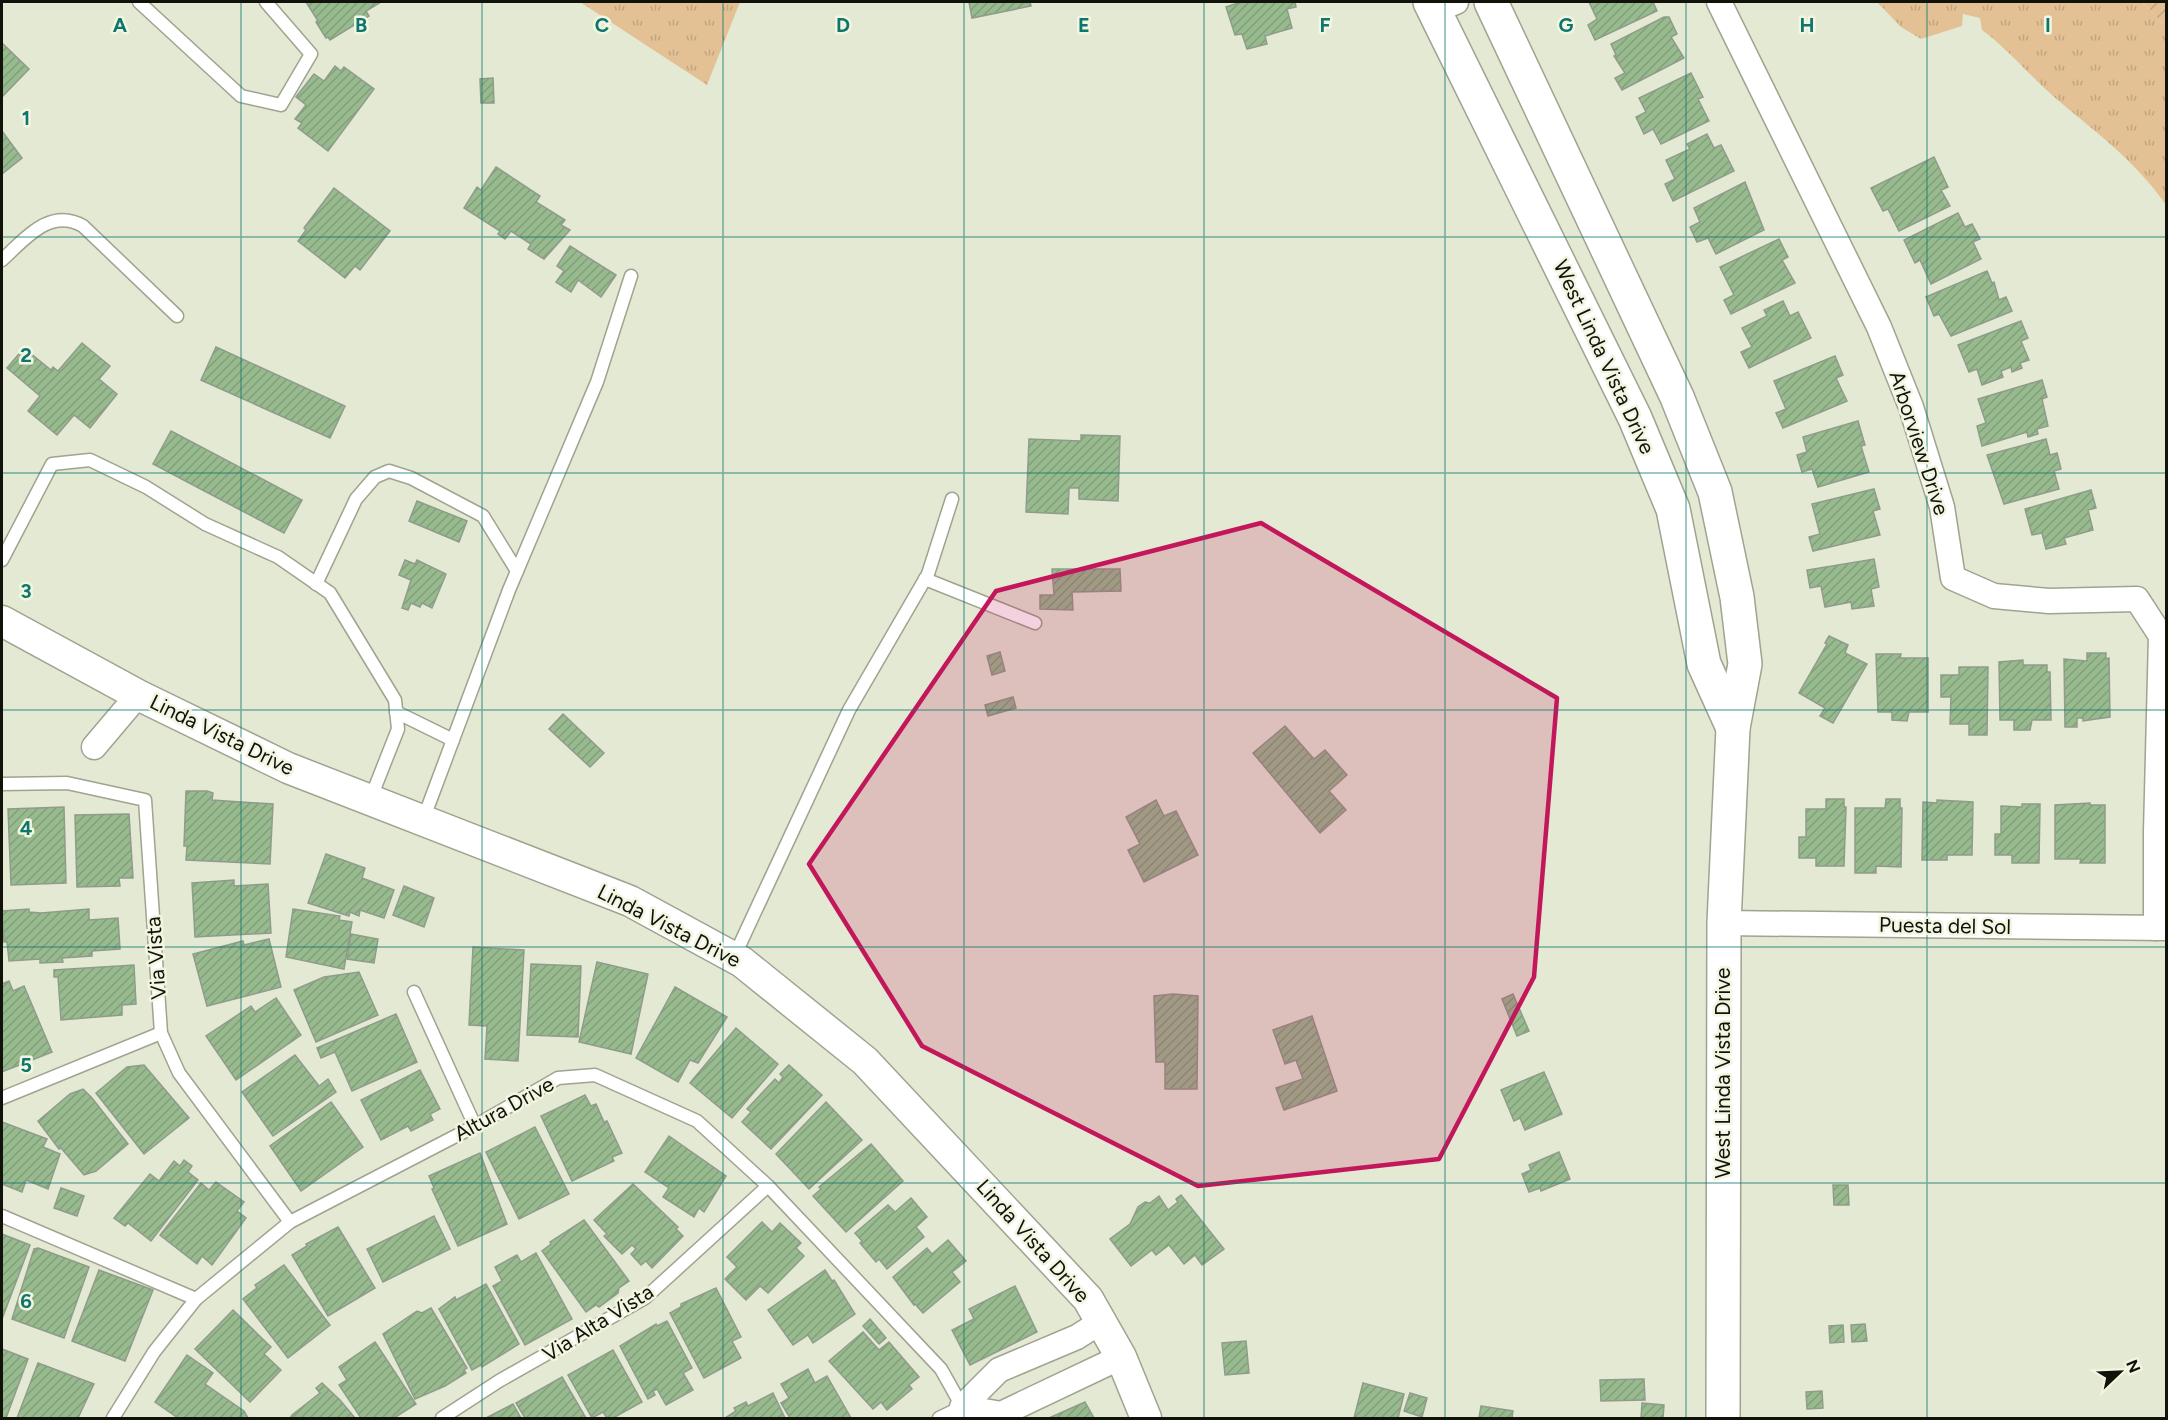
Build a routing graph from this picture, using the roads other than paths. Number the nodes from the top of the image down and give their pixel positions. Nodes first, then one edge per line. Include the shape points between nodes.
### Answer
1 (139, 2) edge
2 (266, 2) edge
3 (1491, 2) edge
4 (1719, 2) edge
5 (1440, 5) edge
6 (2, 260) edge
7 (631, 276) dead end
8 (177, 316) dead end
9 (952, 499) dead end
10 (2, 560) edge
11 (517, 571) junction
12 (925, 579) junction
13 (316, 584) junction
14 (2, 621) edge
15 (1035, 623) dead end
16 (138, 695) junction
17 (396, 712) junction
18 (1733, 728) junction
19 (453, 740) junction
20 (94, 747) dead end
21 (2, 784) edge
22 (370, 800) junction
23 (423, 820) junction
24 (1724, 923) junction
25 (2161, 928) edge
26 (734, 958) junction
27 (414, 992) dead end
28 (161, 1033) junction
29 (2, 1098) edge
30 (475, 1126) junction
31 (768, 1186) junction
32 (2, 1216) edge
33 (290, 1222) junction
34 (196, 1299) junction
35 (1102, 1321) junction
36 (1121, 1357) junction
37 (965, 1413) edge
38 (114, 1419) edge
39 (442, 1419) edge
40 (939, 1419) edge
41 (1146, 1419) edge
42 (1723, 1419) edge

1 - 2 lane via 241,96 281,105 311,54
3 - 18 main road, West Linda Vista Drive via 1677,397 1715,492 1737,597 1745,664
4 - 25 street, Arborview Drive via 1879,327 1911,407 1942,507 1953,578 1994,596 2049,601 2137,598 2162,636 2157,786
5 - 18 main road, West Linda Vista Drive via 1630,408 1673,509 1704,664
6 - 8 lane via 45,223 74,221
7 - 11 lane via 597,382
9 - 12 lane
10 - 13 lane via 52,464 90,460 146,487 205,524 278,557
11 - 13 lane via 483,516 411,478 388,471 375,477 356,499
11 - 19 lane
12 - 15 lane
12 - 26 lane via 849,710
13 - 17 lane via 330,593 395,700
14 - 16 street, Linda Vista Drive
16 - 20 street
16 - 22 street, Linda Vista Drive via 288,768
17 - 19 lane
17 - 22 lane via 398,729
18 - 24 main road, West Linda Vista Drive
19 - 23 lane
21 - 28 lane, Via Vista via 67,783 145,800
22 - 23 street, Linda Vista Drive
23 - 26 street, Linda Vista Drive via 630,901
24 - 25 street, Puesta del Sol
24 - 42 main road, West Linda Vista Drive
26 - 35 street, Linda Vista Drive via 865,1061 1088,1299
27 - 30 lane
28 - 29 lane
28 - 33 lane, Via Vista via 179,1073
30 - 31 lane, Altura Drive via 558,1078 595,1076 697,1121
30 - 33 lane, Altura Drive
31 - 37 lane, Altura Drive via 941,1369
31 - 39 lane, Via Alta Vista via 645,1298
32 - 34 lane
33 - 34 lane, Altura Drive
34 - 38 lane, Altura Drive via 154,1352
35 - 36 street, Linda Vista Drive
35 - 37 street via 1077,1337 999,1370
36 - 37 street via 1001,1414
36 - 41 street, Linda Vista Drive
37 - 40 lane

